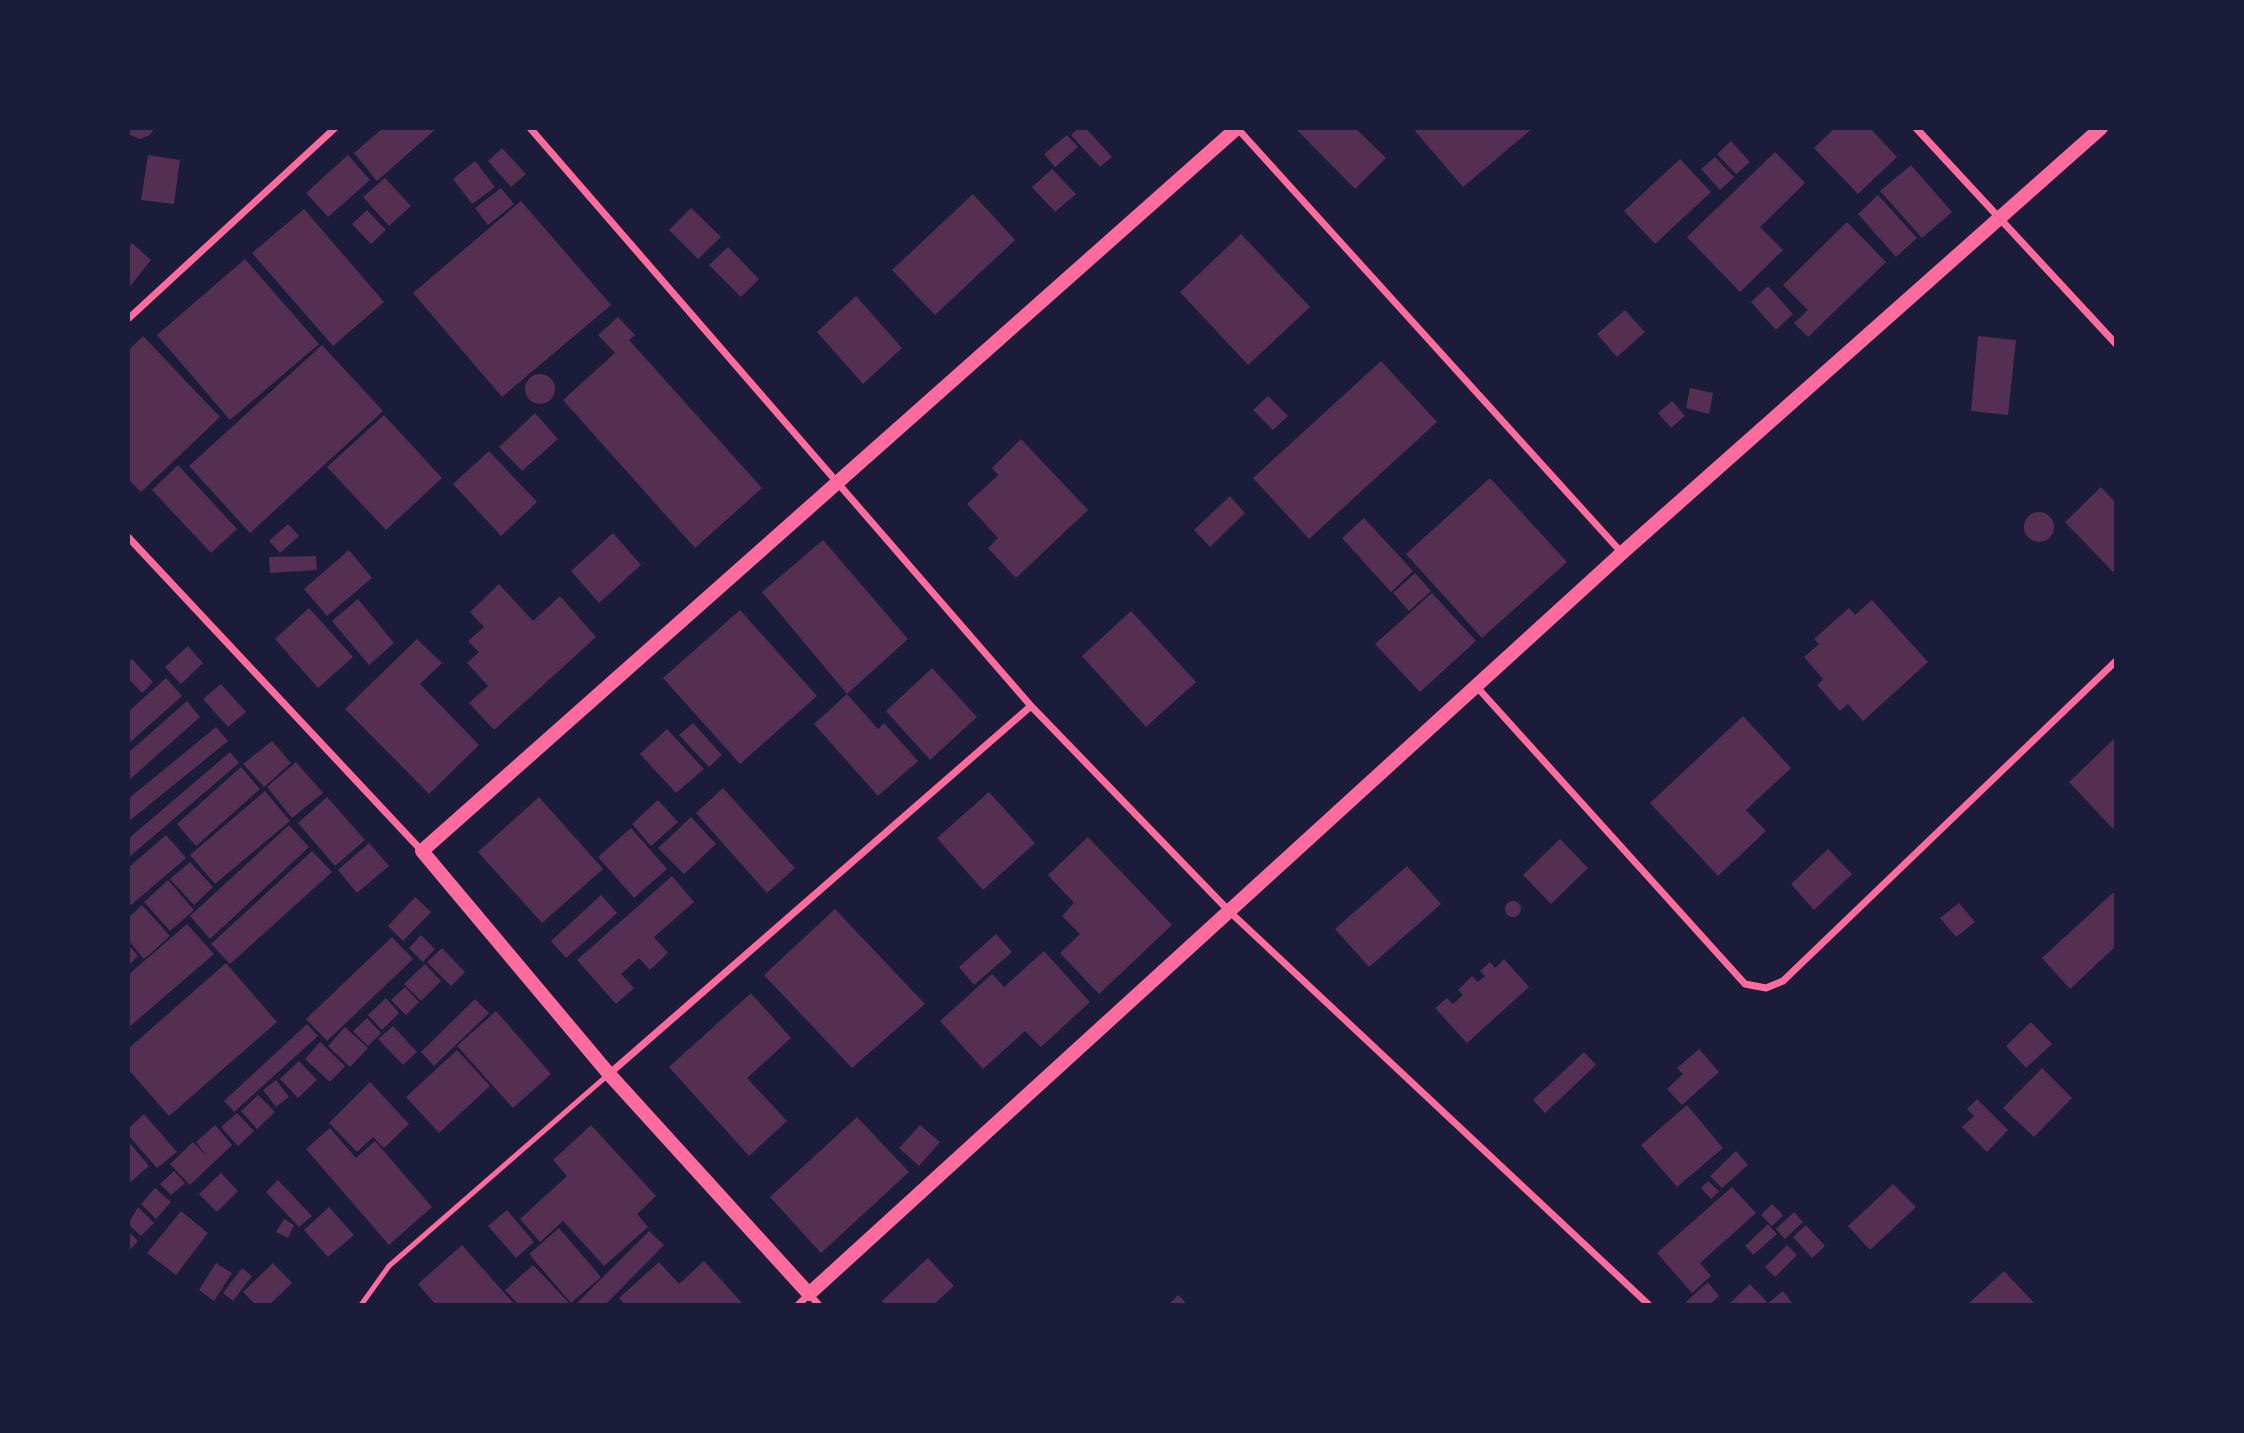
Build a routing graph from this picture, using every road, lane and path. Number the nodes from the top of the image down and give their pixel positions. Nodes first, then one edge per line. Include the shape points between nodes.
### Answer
1 (335, 128) edge
2 (530, 128) edge
3 (1237, 128) edge
4 (1916, 128) edge
5 (2101, 128) edge
6 (2000, 217) junction
7 (128, 319) edge
8 (2116, 344) edge
9 (837, 480) junction
10 (128, 537) edge
11 (1622, 553) junction
12 (2116, 660) edge
13 (1476, 686) junction
14 (1031, 706) junction
15 (422, 851) junction
16 (1230, 912) junction
17 (609, 1074) junction
18 (814, 1300) edge
19 (361, 1305) edge
20 (798, 1305) edge
21 (1649, 1305) edge

1 - 7 street
2 - 9 street
3 - 9 main road
3 - 11 street
4 - 6 street
5 - 6 main road
6 - 8 street
6 - 11 main road
9 - 14 street
9 - 15 main road
10 - 15 street
11 - 13 main road
12 - 13 street via 1783,981 1766,988 1745,984
13 - 16 main road
14 - 16 street
14 - 17 street
15 - 17 main road
16 - 18 main road
16 - 21 street
17 - 18 main road
17 - 19 lane via 389,1266
18 - 20 street

